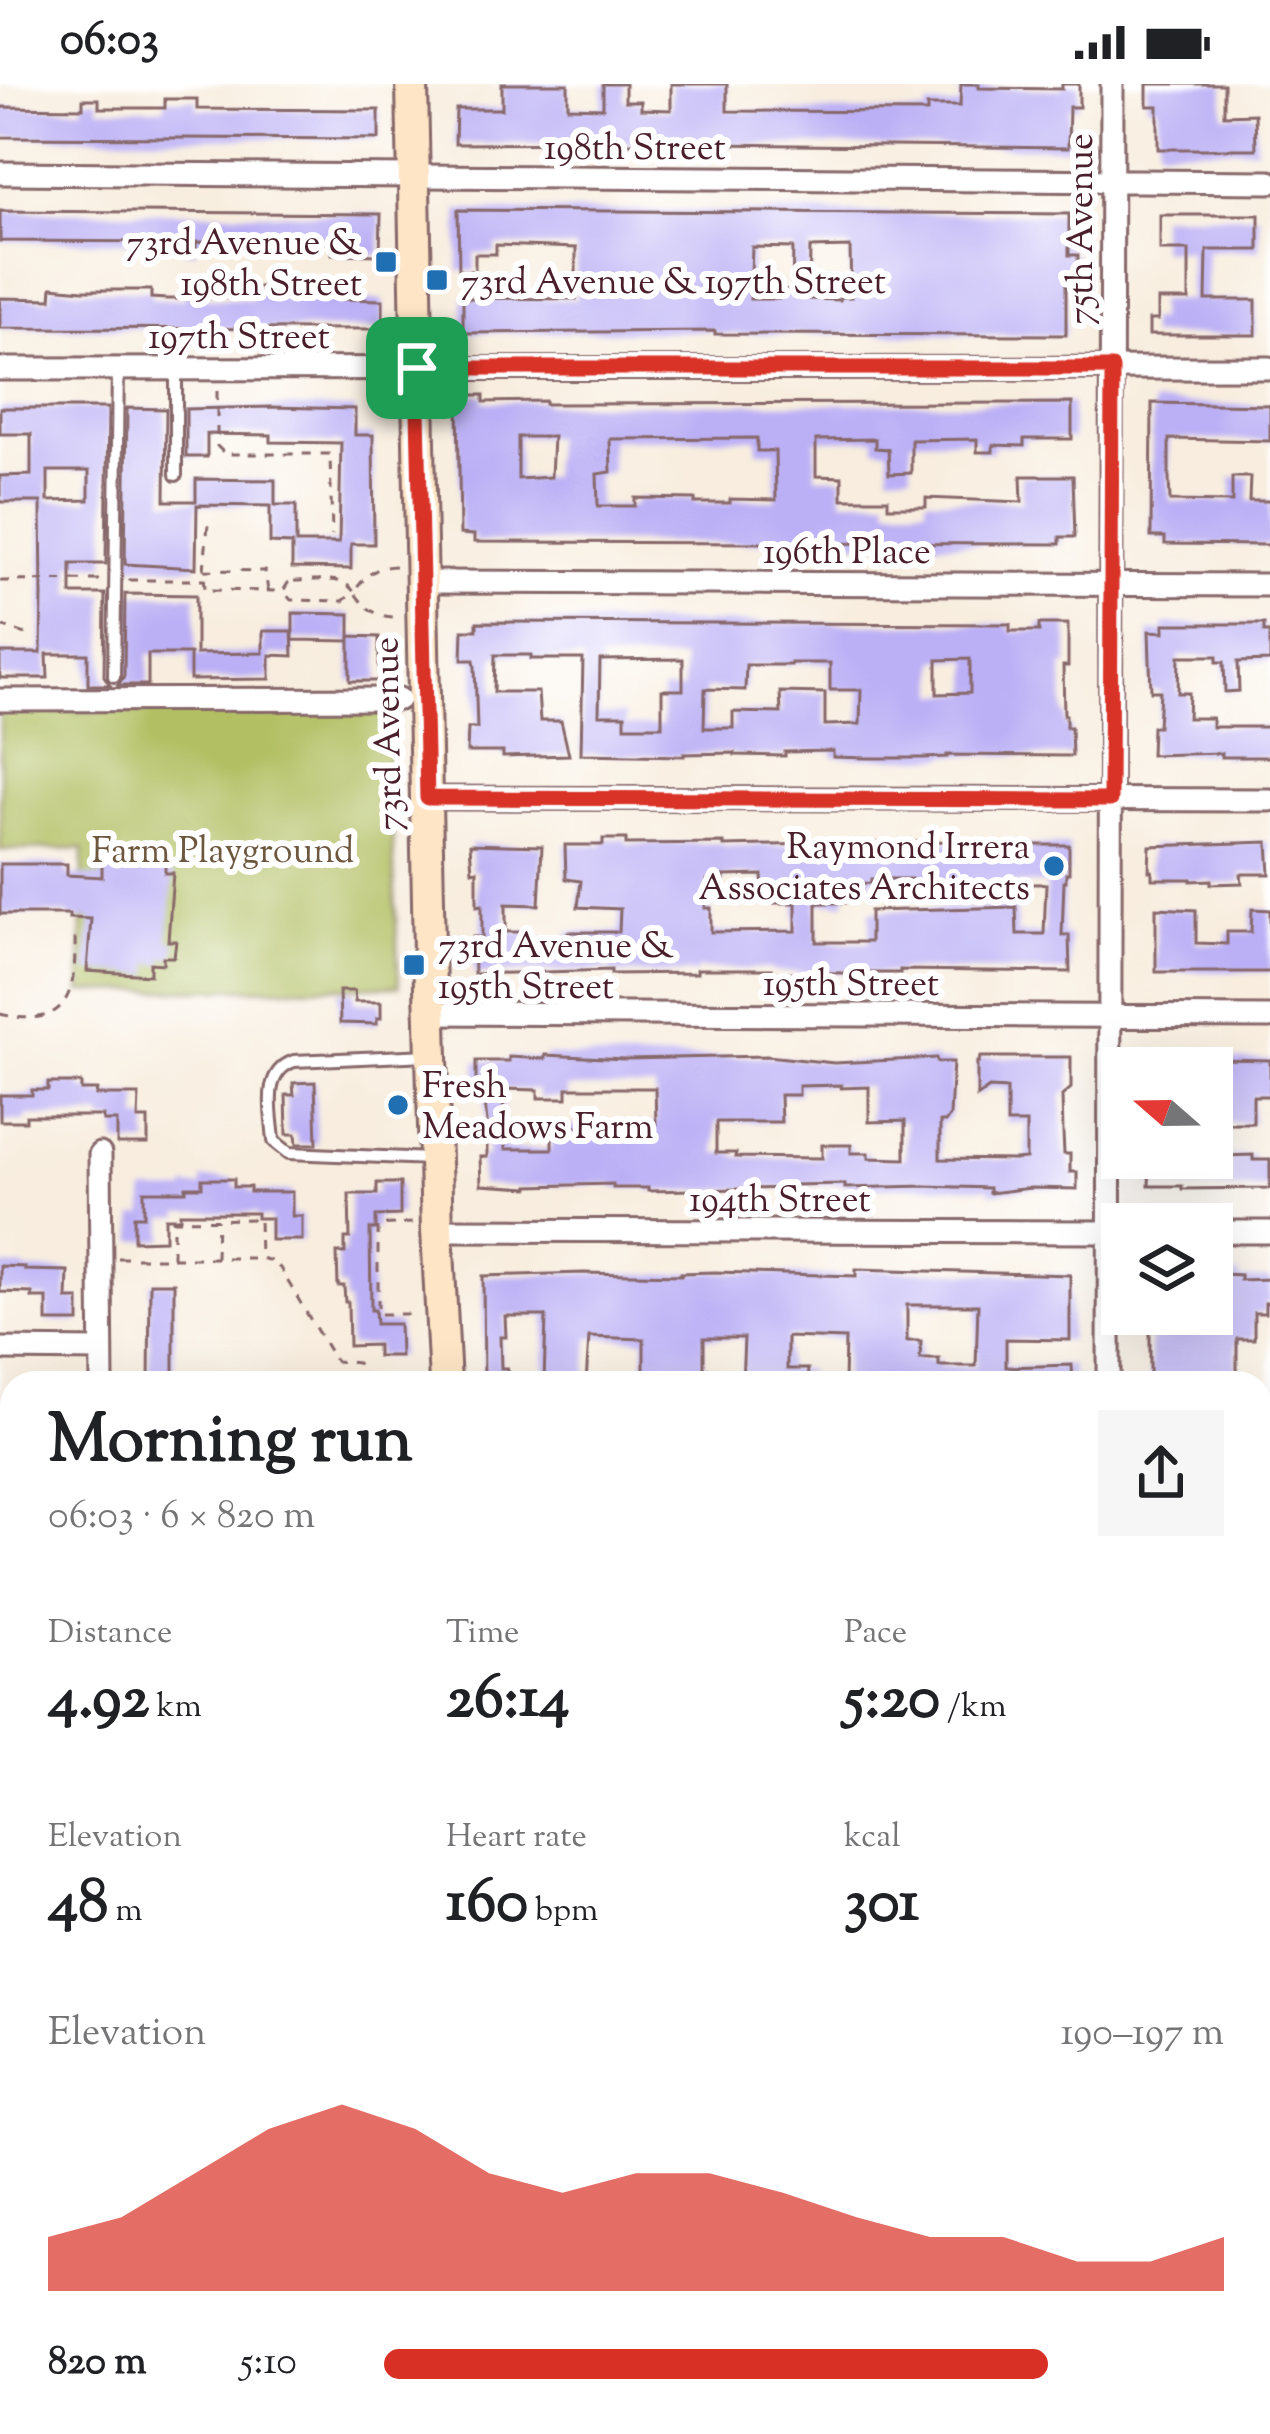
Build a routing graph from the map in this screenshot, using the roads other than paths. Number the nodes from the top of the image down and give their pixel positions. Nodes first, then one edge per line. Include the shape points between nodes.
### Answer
1 (412, 84) edge
2 (1112, 84) edge
3 (0, 173) edge
4 (413, 177) junction
5 (1112, 182) junction
6 (1270, 182) edge
7 (118, 368) junction
8 (176, 368) junction
9 (417, 368) junction
10 (1112, 368) junction
11 (1270, 368) edge
12 (0, 369) edge
13 (176, 475) dead end
14 (423, 582) junction
15 (1111, 584) junction
16 (1270, 585) edge
17 (114, 676) dead end
18 (399, 698) dead end
19 (0, 700) edge
20 (427, 798) junction
21 (1110, 800) junction
22 (1270, 800) edge
23 (432, 1013) junction
24 (1110, 1016) junction
25 (1270, 1017) edge
26 (433, 1054) junction
27 (100, 1154) dead end
28 (436, 1159) junction
29 (1115, 1203) edge
30 (425, 1226) junction
31 (1101, 1232) edge
32 (1233, 1232) edge
33 (1270, 1232) edge
34 (1111, 1335) edge
35 (0, 1349) edge
36 (101, 1350) junction
37 (101, 1371) edge
38 (431, 1371) edge
39 (1109, 1371) edge

1 - 4 street, 73rd Avenue
2 - 5 street, 75th Avenue
3 - 4 street, 198th Street
4 - 5 street, 198th Street
4 - 9 street, 73rd Avenue
5 - 6 street, 198th Street
5 - 10 street, 75th Avenue
7 - 8 street, 197th Street
7 - 12 street, 197th Street
7 - 17 lane
8 - 9 street, 197th Street
8 - 13 lane
9 - 10 street, 197th Street
9 - 14 street, 73rd Avenue
10 - 11 street, 197th Street
10 - 15 street, 75th Avenue
14 - 15 street, 196th Place
14 - 20 street, 73rd Avenue
15 - 16 street, 196th Place
15 - 21 street, 75th Avenue
18 - 19 street
20 - 21 street
20 - 23 street, 73rd Avenue
21 - 22 street
21 - 24 street, 75th Avenue
23 - 24 street, 195th Street
23 - 26 street, 73rd Avenue
24 - 25 street, 195th Street
24 - 29 street, 75th Avenue
26 - 28 street, 73rd Avenue
26 - 28 lane via 294,1061 271,1085 274,1141 289,1153
27 - 36 street
28 - 30 street, 73rd Avenue
30 - 31 street, 194th Street
30 - 38 street, 73rd Avenue
32 - 33 street
34 - 39 street, 75th Avenue
35 - 36 street
36 - 37 street

